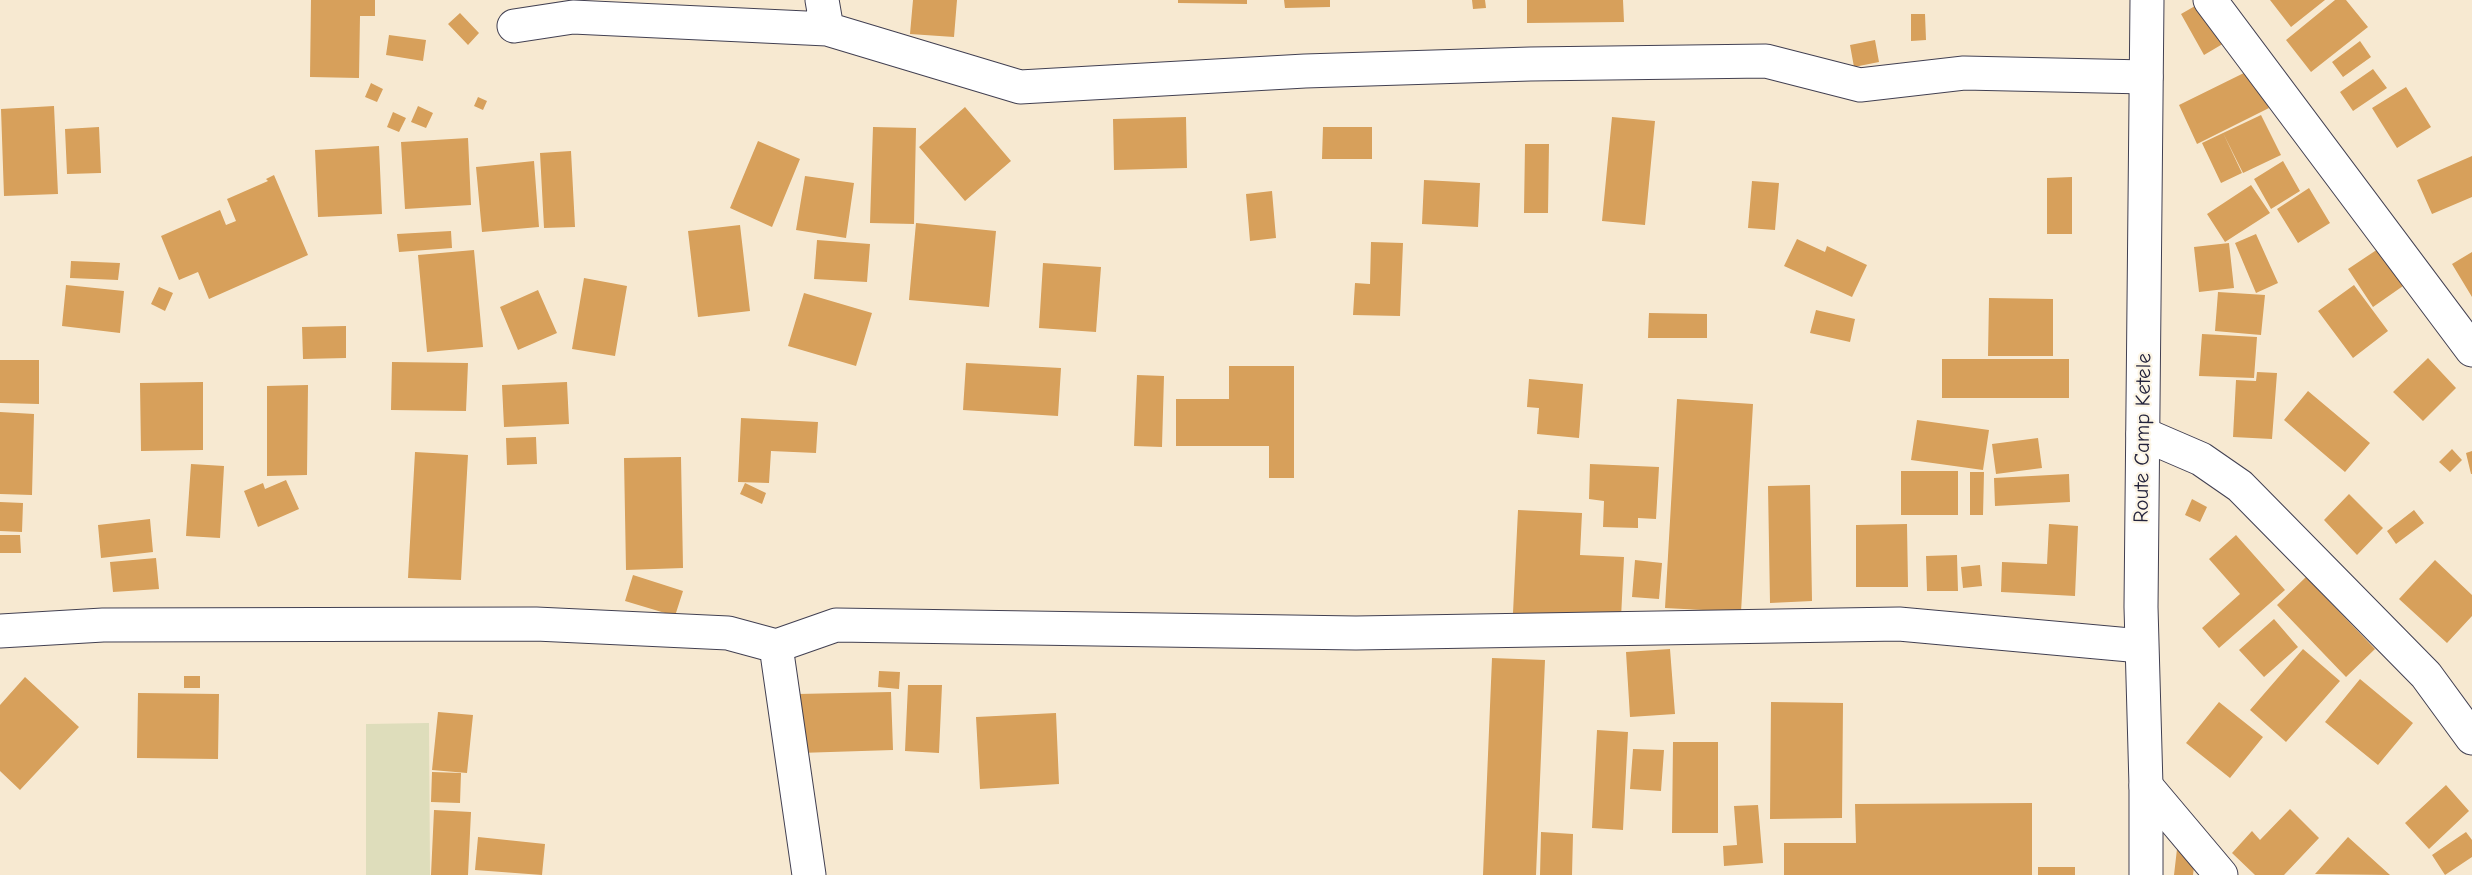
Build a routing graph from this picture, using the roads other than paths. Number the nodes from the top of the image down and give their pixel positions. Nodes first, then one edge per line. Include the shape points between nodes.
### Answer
1 (2147, 0) edge
2 (2210, 0) edge
3 (825, 15) edge
4 (514, 26) dead end
5 (2146, 77) junction
6 (2472, 350) edge
7 (2143, 434) junction
8 (0, 631) edge
9 (776, 646) junction
10 (2141, 646) junction
11 (2472, 738) edge
12 (2146, 786) junction
13 (809, 875) edge
14 (2146, 875) edge
15 (2221, 875) edge

1 - 5 street, Route Camp Ketele
2 - 6 street
3 - 4 street via 573,17
3 - 5 street via 1020,87 1305,71 1766,61 1860,85 1964,73
5 - 7 street, Route Camp Ketele
7 - 10 street, Route Camp Ketele
7 - 11 street via 2201,459 2240,486 2426,675
8 - 9 street via 103,625 536,624 728,633
9 - 10 street via 836,625 1356,633 1899,624
9 - 13 street
10 - 12 street, Route Camp Ketele
12 - 14 street, Route Camp Ketele
12 - 15 street

